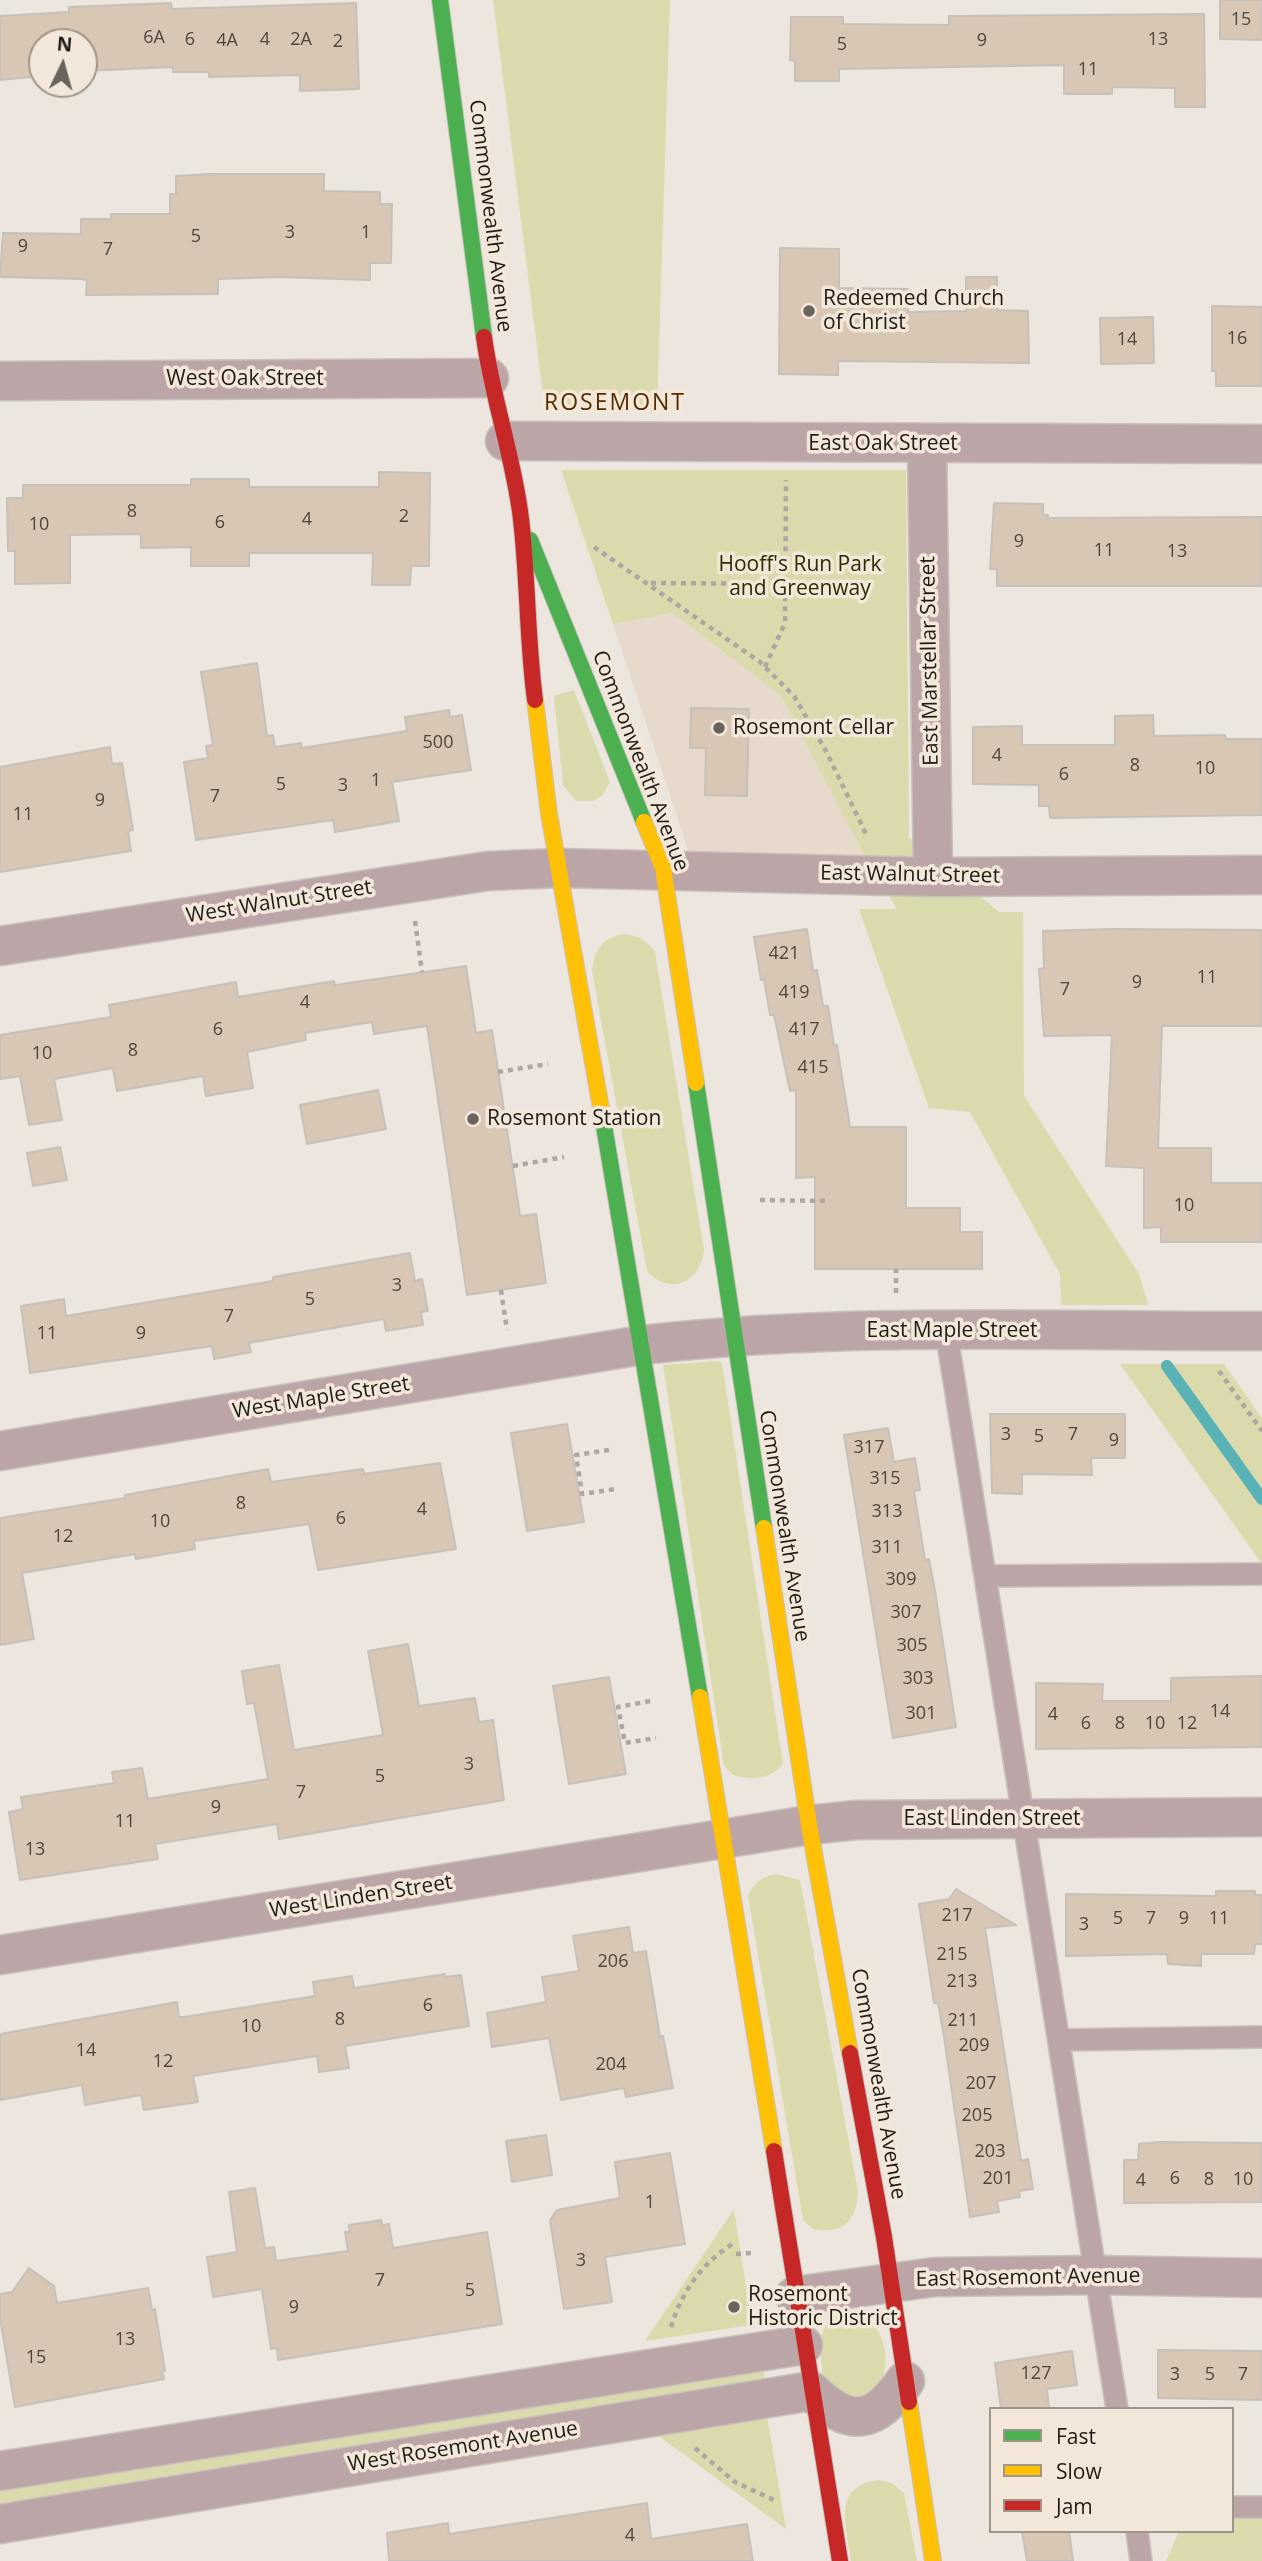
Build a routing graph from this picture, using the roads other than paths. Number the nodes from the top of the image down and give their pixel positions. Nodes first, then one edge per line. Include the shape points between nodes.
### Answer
1 (440, 0) edge
2 (489, 377) junction
3 (0, 381) edge
4 (505, 441) junction
5 (1262, 444) edge
6 (927, 445) junction
7 (521, 518) junction
8 (559, 868) junction
9 (663, 868) junction
10 (1262, 875) edge
11 (933, 877) junction
12 (0, 946) edge
13 (946, 1330) junction
14 (1262, 1331) edge
15 (733, 1335) junction
16 (642, 1345) junction
17 (0, 1451) edge
18 (1259, 1574) dead end
19 (986, 1576) junction
20 (1262, 1817) edge
21 (1025, 1819) junction
22 (809, 1825) junction
23 (723, 1840) junction
24 (0, 1955) edge
25 (1262, 2037) edge
26 (1059, 2040) junction
27 (1095, 2275) junction
28 (1262, 2278) edge
29 (891, 2283) junction
30 (795, 2295) junction
31 (803, 2345) junction
32 (905, 2381) junction
33 (811, 2391) junction
34 (1117, 2407) edge
35 (0, 2471) edge
36 (1234, 2507) edge
37 (1262, 2507) edge
38 (0, 2524) edge
39 (1137, 2533) edge
40 (839, 2561) edge
41 (933, 2561) edge
42 (1141, 2561) edge

1 - 2 street, Commonwealth Avenue
2 - 3 street, West Oak Street
2 - 4 street, Commonwealth Avenue
4 - 6 street, East Oak Street
4 - 7 street, Commonwealth Avenue
5 - 6 street, East Oak Street
6 - 11 street, East Marstellar Street
7 - 8 street, Commonwealth Avenue via 528,645
7 - 9 street, Commonwealth Avenue
8 - 9 street, East Walnut Street
8 - 12 street, West Walnut Street via 460,873
8 - 16 street, Commonwealth Avenue
9 - 11 street, East Walnut Street
9 - 15 street, Commonwealth Avenue
10 - 11 street, East Walnut Street
13 - 14 street, East Maple Street
13 - 15 street, East Maple Street
13 - 19 lane
15 - 16 street, East Maple Street
15 - 22 street, Commonwealth Avenue
16 - 17 street, West Maple Street
16 - 23 street, Commonwealth Avenue
18 - 19 lane
19 - 21 lane
20 - 21 street, East Linden Street
21 - 22 street, East Linden Street via 856,1820
21 - 26 lane
22 - 23 street, East Linden Street
22 - 29 street, Commonwealth Avenue
23 - 24 street, West Linden Street
23 - 30 street, Commonwealth Avenue
25 - 26 lane
26 - 27 lane
27 - 28 street, East Rosemont Avenue
27 - 29 street, East Rosemont Avenue via 935,2277
27 - 34 lane
29 - 30 street, East Rosemont Avenue
29 - 32 street, Commonwealth Avenue
30 - 31 street, Commonwealth Avenue
31 - 33 street, Commonwealth Avenue
31 - 35 street
32 - 33 street via 888,2405 863,2416 837,2413
32 - 41 street, Commonwealth Avenue
33 - 38 street, West Rosemont Avenue
33 - 40 street, Commonwealth Avenue
36 - 37 lane
39 - 42 lane

